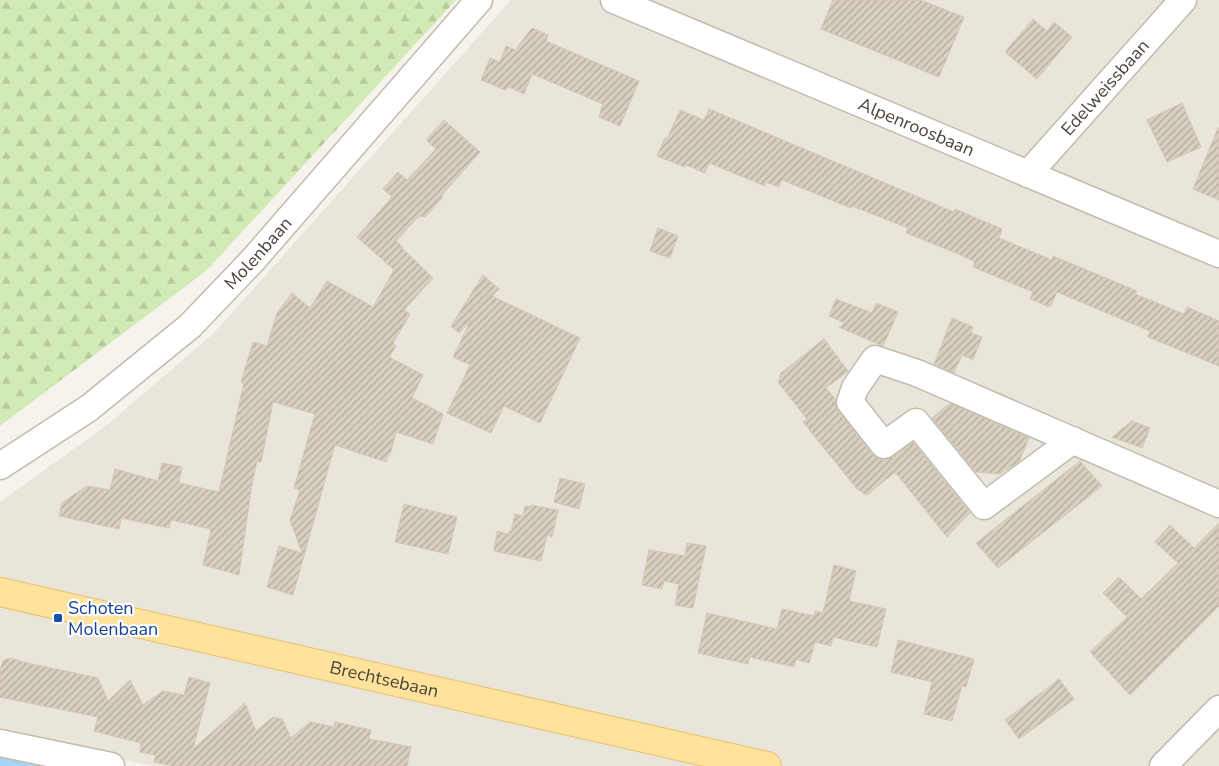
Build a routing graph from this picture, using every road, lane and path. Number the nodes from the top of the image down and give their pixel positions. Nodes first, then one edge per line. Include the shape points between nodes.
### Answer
1 (479, 0) edge
2 (614, 0) edge
3 (1183, 0) edge
4 (1028, 174) junction
5 (1219, 254) edge
6 (1073, 440) junction
7 (0, 466) edge
8 (1219, 504) edge
9 (0, 592) edge
10 (1219, 709) edge
11 (0, 743) edge
12 (111, 766) edge
13 (767, 766) edge
14 (1164, 766) edge

1 - 7 street, Molenbaan via 252,260 190,326 89,408
2 - 4 street, Alpenroosbaan
3 - 4 street, Edelweissbaan
4 - 5 street, Alpenroosbaan
6 - 6 street via 984,506 916,422 884,445 850,402 874,359 917,373
6 - 8 street
9 - 13 main road, Brechtsebaan
10 - 14 street
11 - 12 street

